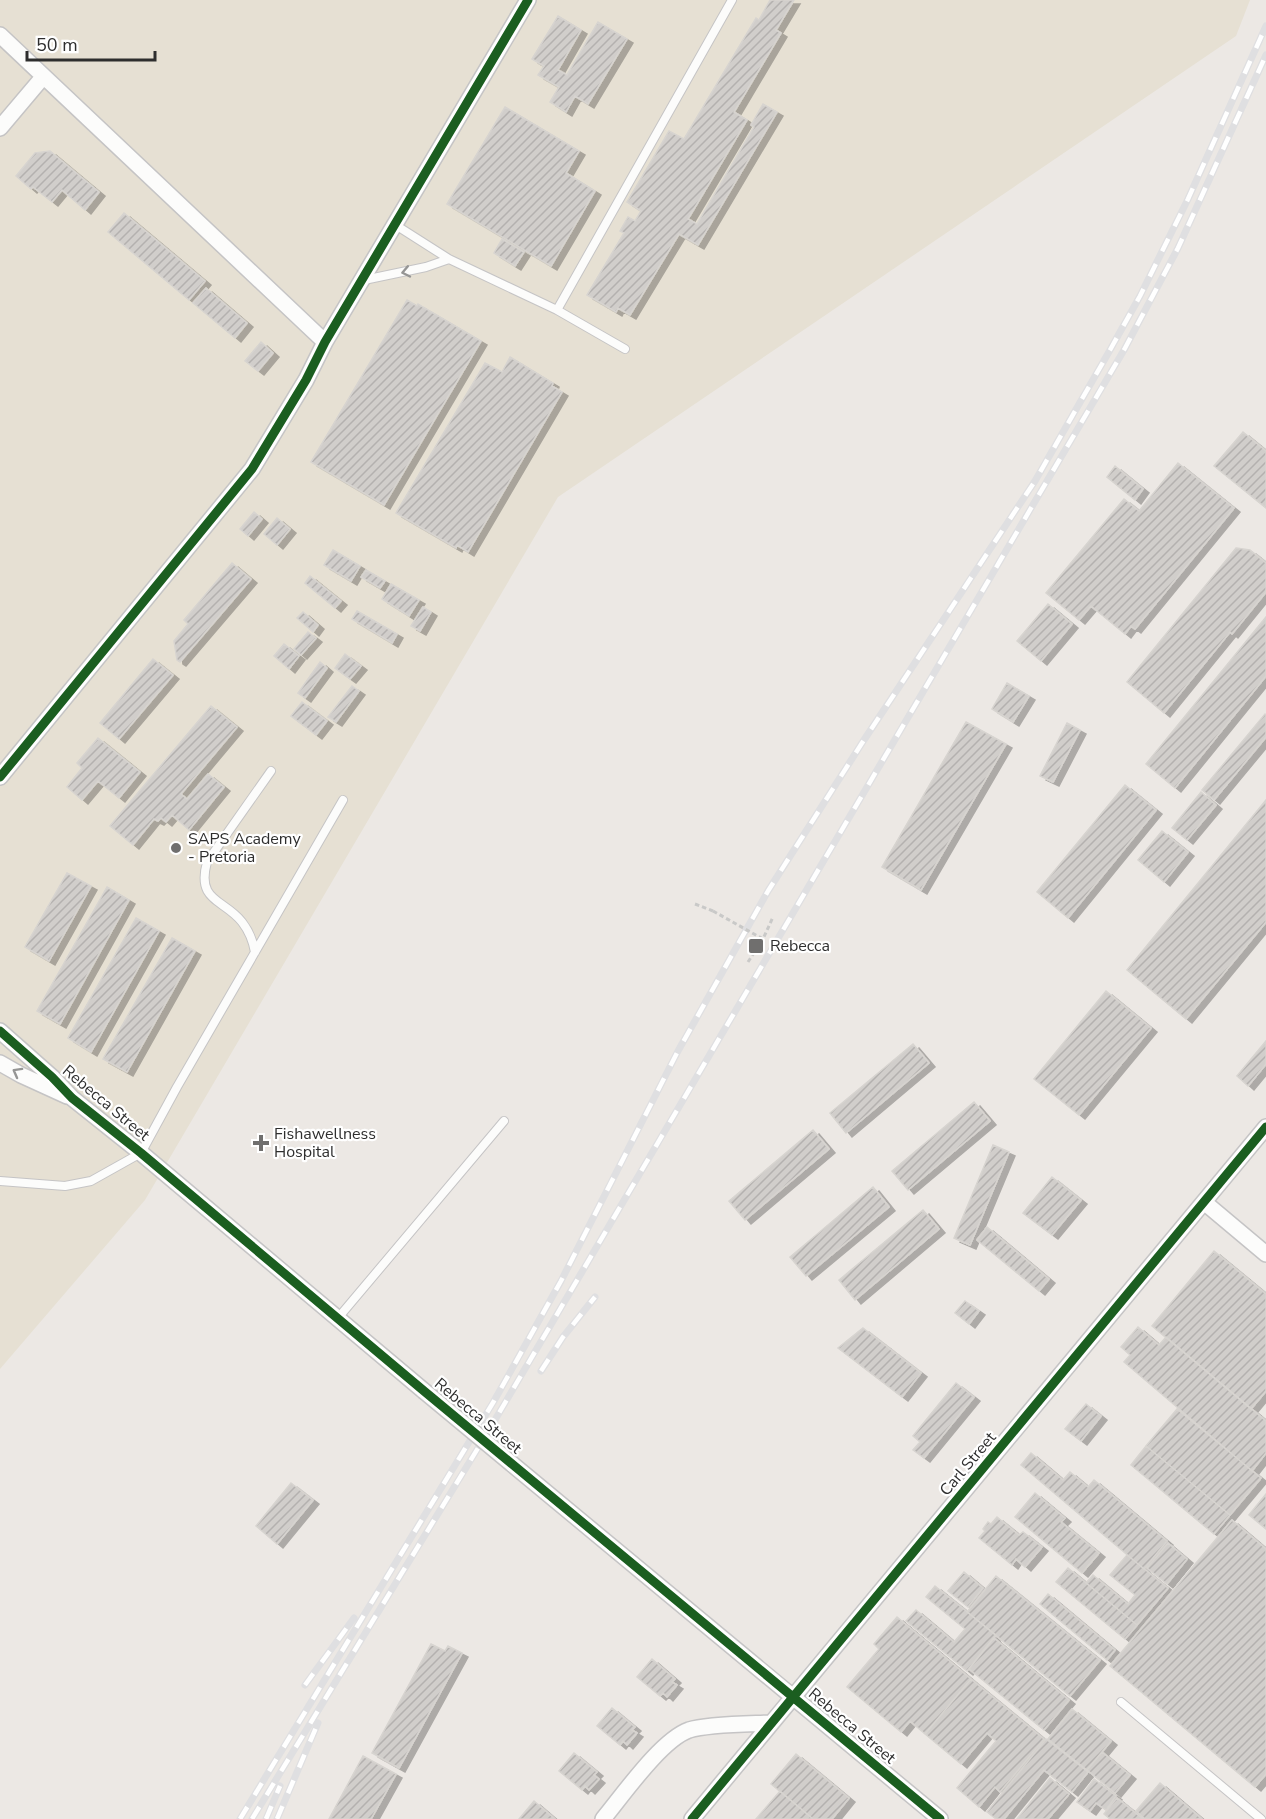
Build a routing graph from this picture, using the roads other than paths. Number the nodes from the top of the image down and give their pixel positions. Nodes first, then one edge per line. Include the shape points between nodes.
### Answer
1 (528, 0) edge
2 (732, 0) edge
3 (0, 35) edge
4 (43, 77) junction
5 (0, 128) edge
6 (394, 224) junction
7 (450, 260) junction
8 (361, 281) junction
9 (557, 310) junction
10 (325, 342) junction
11 (625, 349) dead end
12 (271, 771) dead end
13 (0, 777) edge
14 (343, 800) dead end
15 (255, 952) junction
16 (0, 1031) edge
17 (0, 1063) edge
18 (72, 1098) junction
19 (504, 1121) dead end
20 (1266, 1127) edge
21 (141, 1153) junction
22 (0, 1180) edge
23 (1204, 1202) junction
24 (1266, 1254) edge
25 (338, 1318) junction
26 (794, 1697) junction
27 (1121, 1702) dead end
28 (771, 1723) junction
29 (603, 1819) edge
30 (692, 1819) edge
31 (940, 1819) edge
32 (1261, 1819) edge

1 - 6 street
2 - 9 lane
3 - 4 street
4 - 5 street
4 - 10 street
6 - 7 lane
6 - 8 street
7 -> 8 lane
7 - 9 lane
8 - 10 street
9 - 11 lane
10 - 13 street via 252,469
12 - 15 lane via 204,871 210,894 242,921
14 - 15 lane
15 - 21 lane
16 - 18 street, Rebecca Street
18 -> 17 street, Rebecca Street
18 - 21 street, Rebecca Street
19 - 25 lane
20 - 23 street, Carl Street
21 - 22 lane via 91,1181 65,1186
21 - 25 street, Rebecca Street
23 - 24 street
23 - 26 street, Carl Street
25 - 26 street, Rebecca Street, bridge
26 - 28 street, Carl Street
26 - 31 street, Rebecca Street
27 - 32 lane
28 - 29 street via 698,1728 681,1734 655,1757
28 - 30 street, Carl Street

